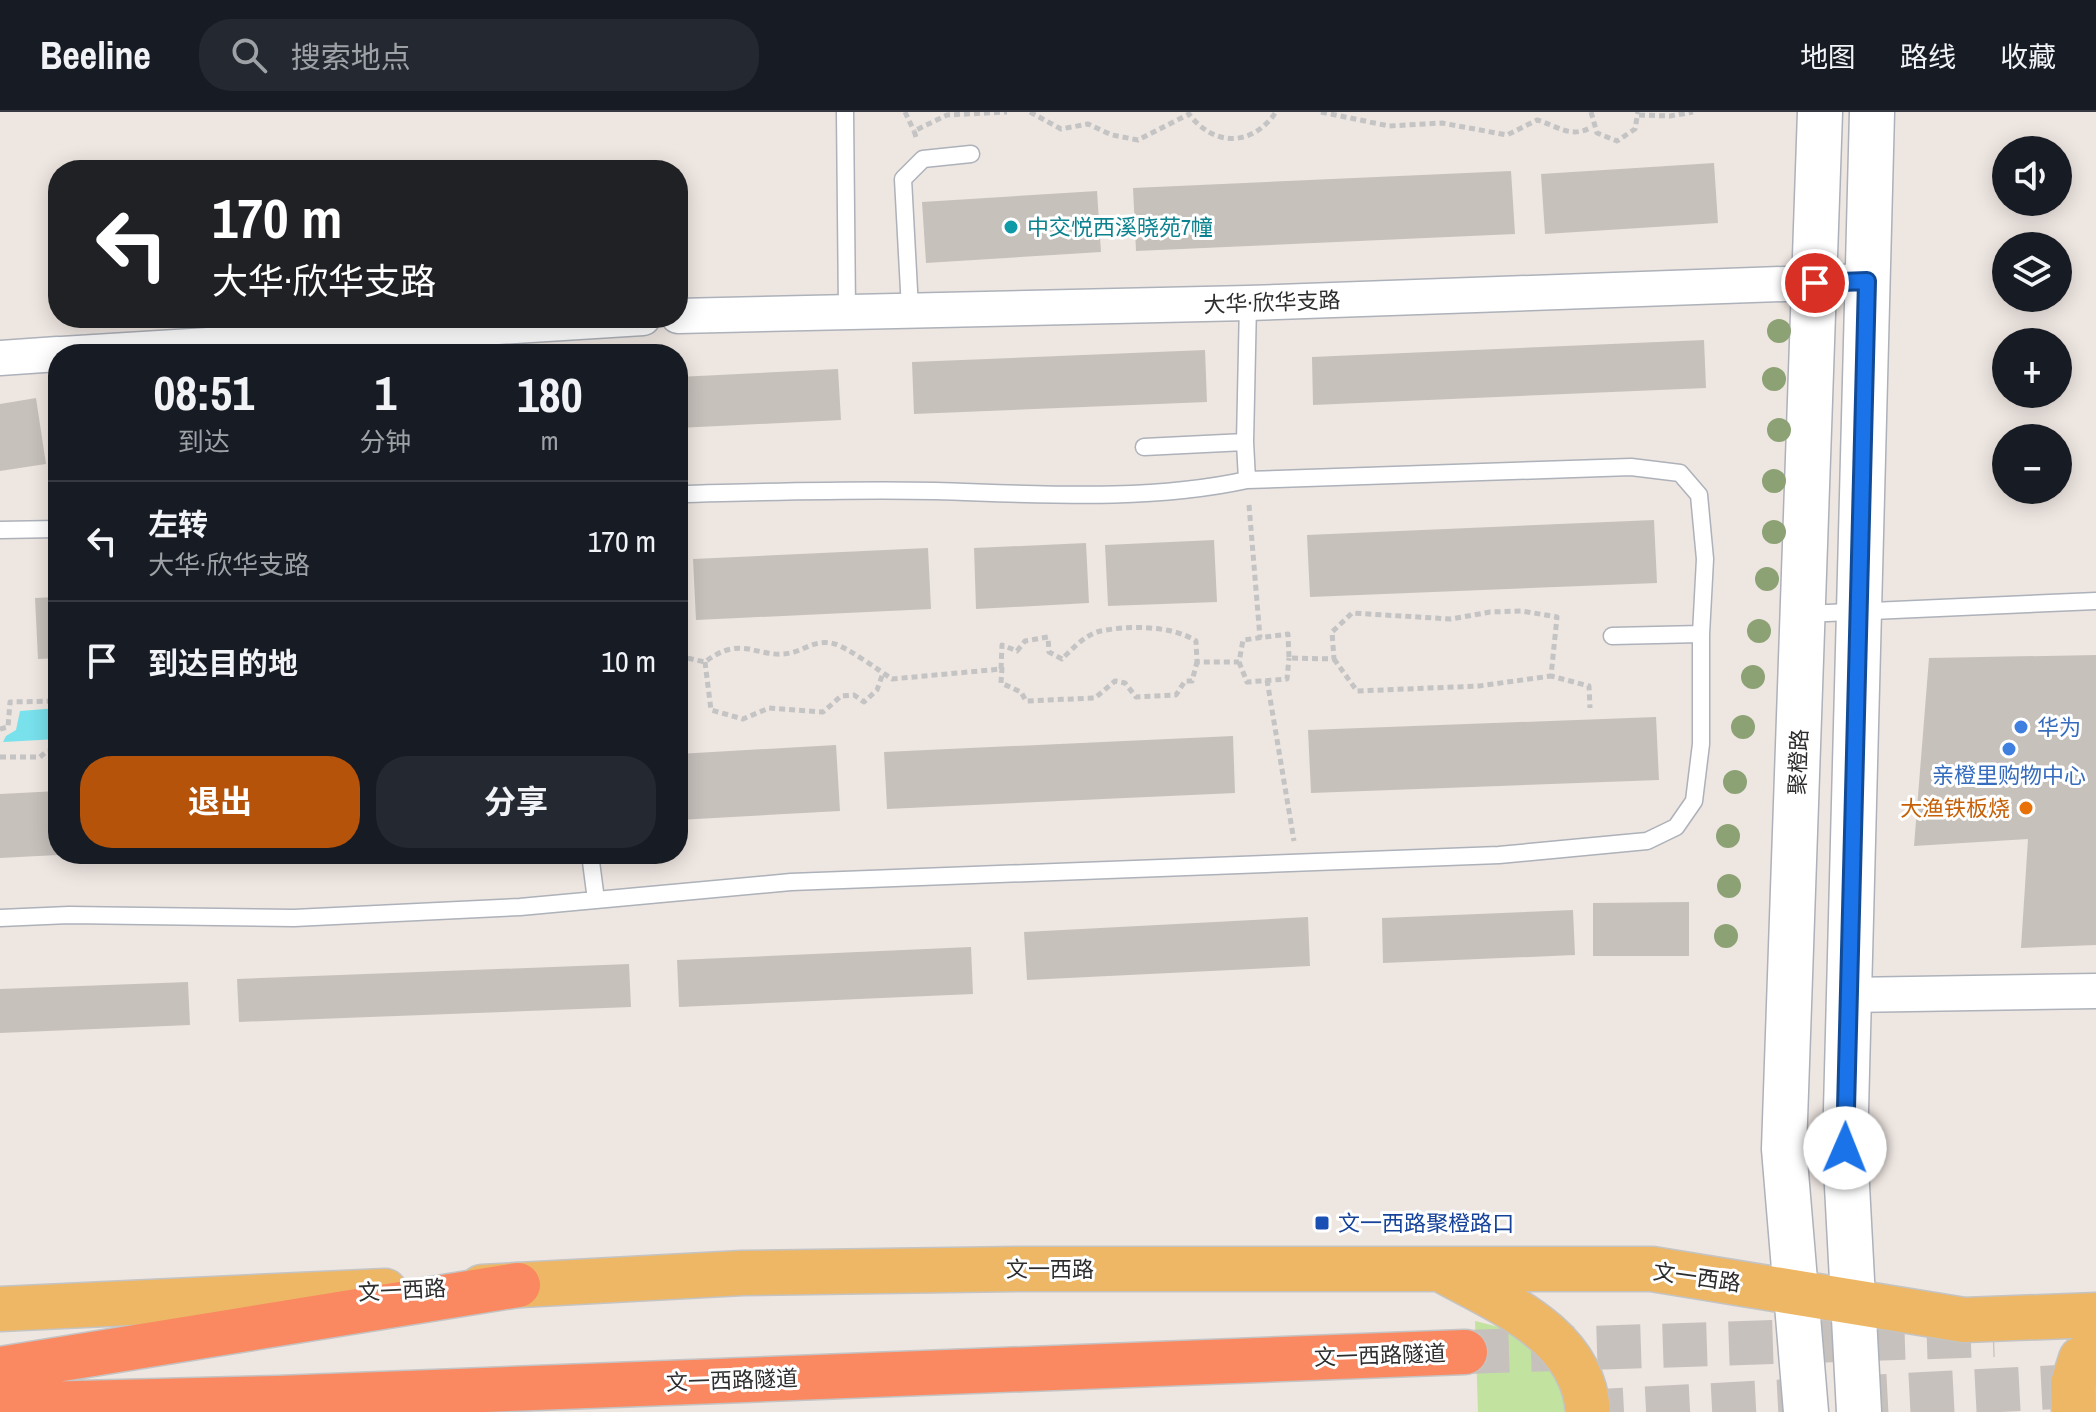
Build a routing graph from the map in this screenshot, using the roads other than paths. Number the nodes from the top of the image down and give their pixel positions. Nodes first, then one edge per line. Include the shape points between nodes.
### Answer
1 (845, 112) edge
2 (1820, 112) edge
3 (1872, 112) edge
4 (971, 154) dead end
5 (1867, 281) junction
6 (1815, 283) junction
7 (1248, 303) junction
8 (910, 309) junction
9 (847, 311) junction
10 (688, 316) edge
11 (481, 328) edge
12 (222, 344) edge
13 (48, 355) edge
14 (0, 358) edge
15 (1245, 442) junction
16 (1144, 447) dead end
17 (1247, 480) junction
18 (688, 494) edge
19 (48, 529) edge
20 (0, 530) edge
21 (2096, 601) edge
22 (1858, 612) junction
23 (1803, 614) junction
24 (1701, 634) junction
25 (1612, 636) dead end
26 (591, 864) edge
27 (596, 900) junction
28 (0, 918) edge
29 (2096, 991) edge
30 (1849, 995) junction
31 (1440, 1269) junction
32 (518, 1285) junction
33 (1796, 1293) junction
34 (1853, 1301) junction
35 (0, 1309) edge
36 (2096, 1315) edge
37 (1465, 1352) tunnel mouth
38 (2096, 1353) edge
39 (0, 1369) edge
40 (0, 1405) edge
41 (1588, 1412) edge
42 (1806, 1412) edge
43 (1859, 1412) edge
44 (2074, 1412) edge

1 - 9 lane
2 - 6 street, 聚橙路
3 - 5 street
4 - 8 lane via 923,159 903,179
5 - 6 street, 大华·欣华支路
5 - 22 street
6 - 7 street, 大华·欣华支路
6 - 23 street, 聚橙路
7 - 8 street, 大华·欣华支路
7 - 15 lane
8 - 9 street, 大华·欣华支路
9 - 10 street, 大华·欣华支路
11 - 12 street
13 - 14 street
15 - 16 lane
15 - 17 lane
17 - 18 lane via 1183,491
17 - 24 lane via 1631,467 1680,473 1699,495 1705,559
19 - 20 lane
21 - 22 lane
22 - 23 lane
22 - 30 street
23 - 33 street, 聚橙路 via 1784,1149
24 - 25 lane
24 - 27 lane via 1701,744 1694,801 1676,827 1647,841 1499,855 791,882
26 - 27 lane
27 - 28 lane via 294,918
29 - 30 street
30 - 34 street via 1845,1148
31 - 32 main road, 文一西路 via 772,1272
31 - 33 main road, 文一西路 via 1652,1269
31 - 41 main road via 1537,1324 1558,1342 1587,1397
32 - 35 main road, 文一西路
32 - 39 highway
33 - 34 main road, 文一西路
33 - 42 street, 聚橙路
34 - 36 main road, 文一西路 via 1964,1320
34 - 43 street
37 - 40 highway, 文一西路隧道
38 - 44 main road via 2081,1359 2073,1384

